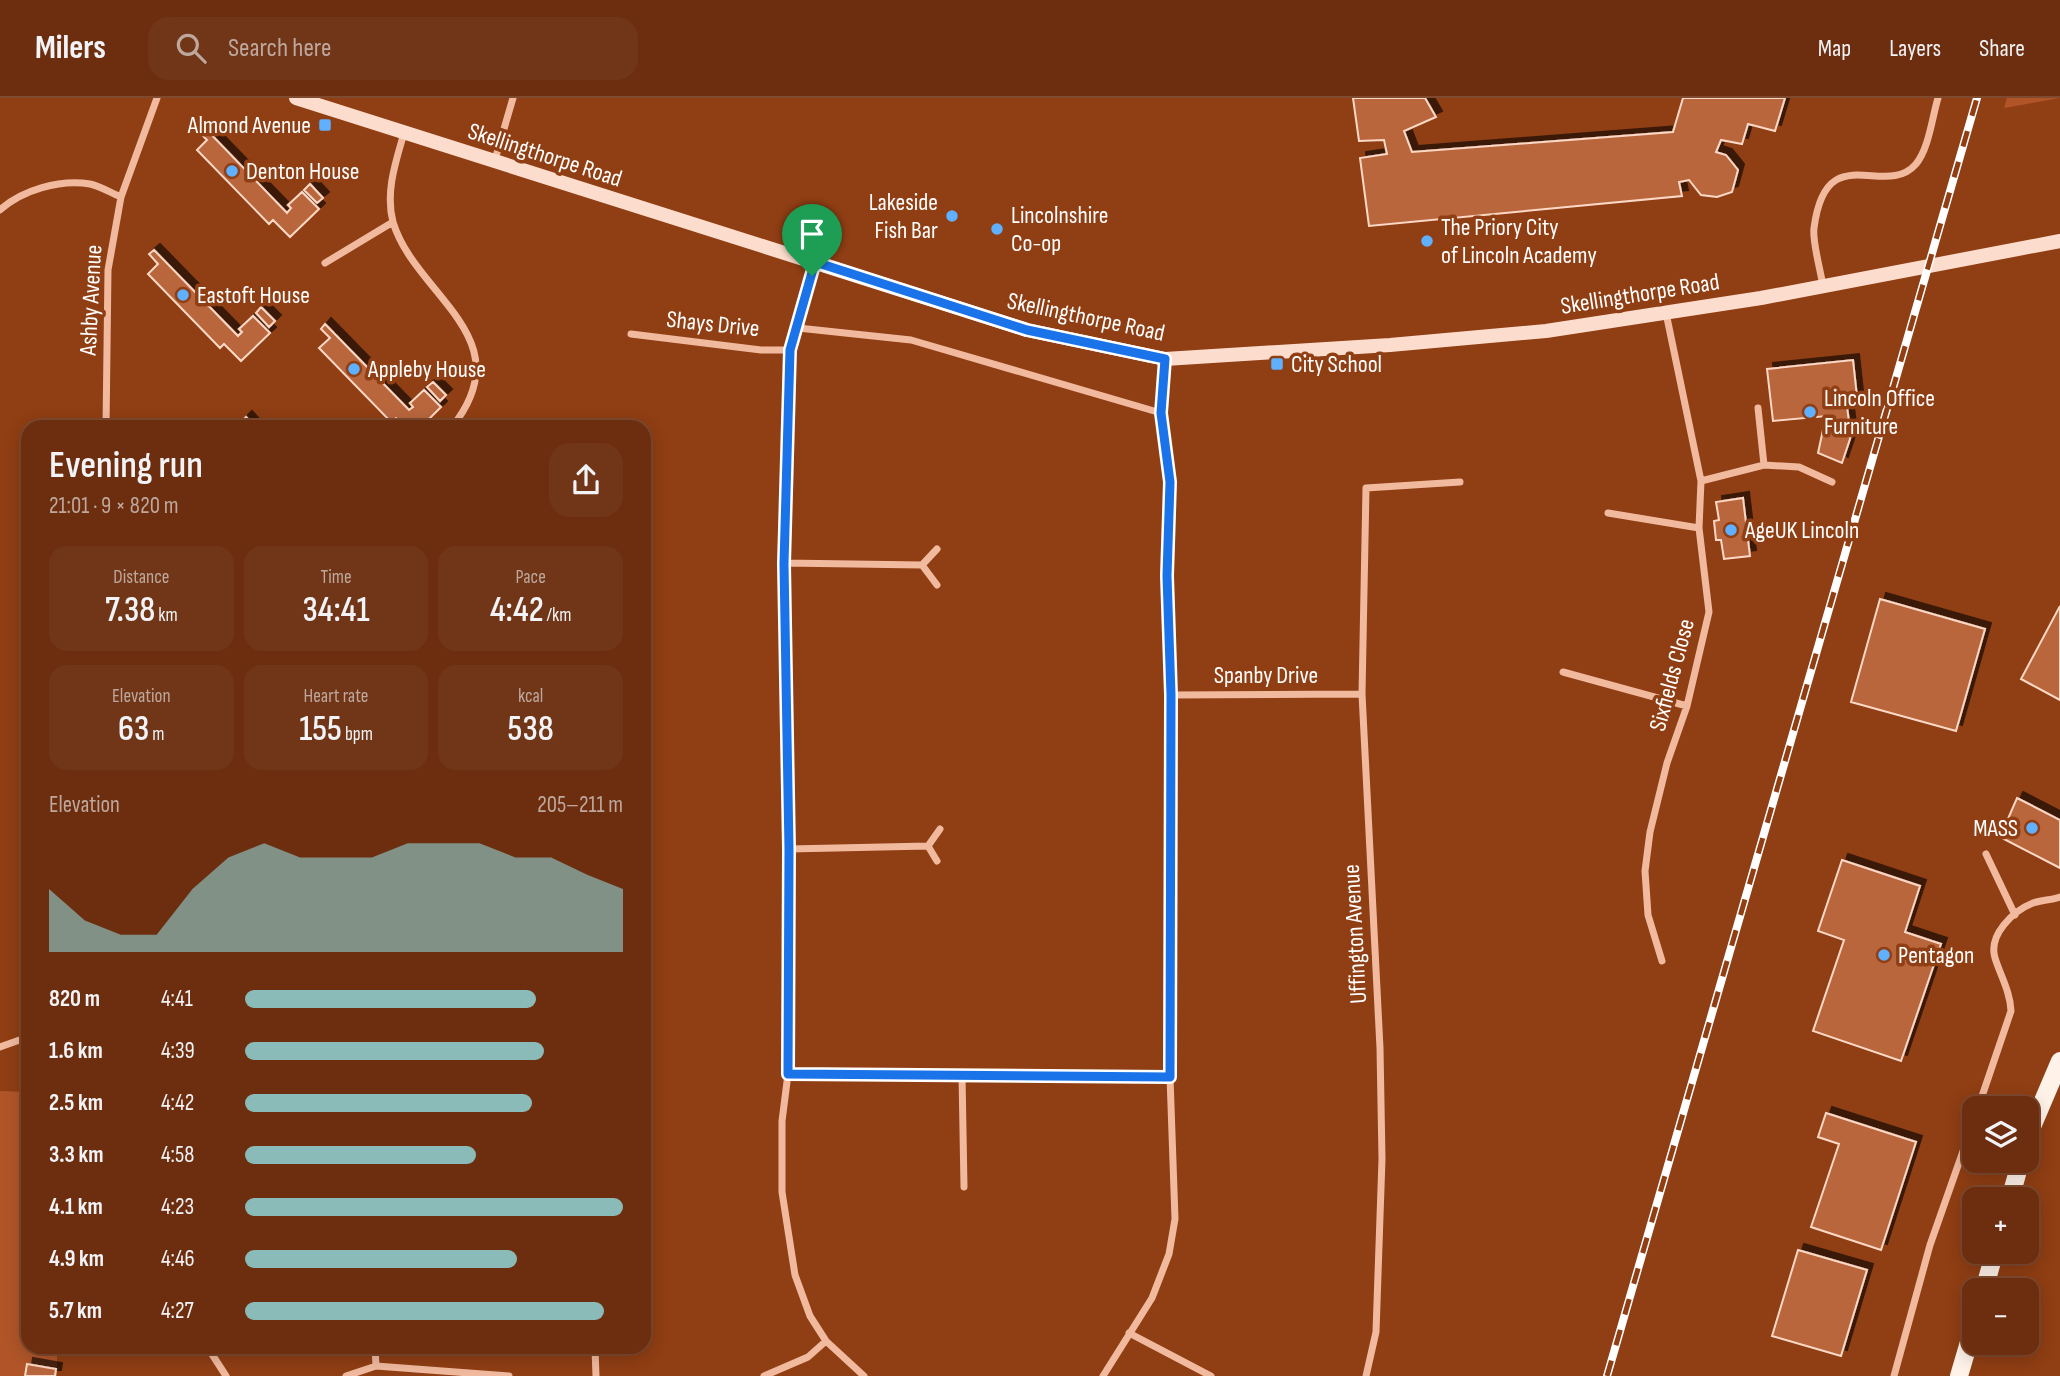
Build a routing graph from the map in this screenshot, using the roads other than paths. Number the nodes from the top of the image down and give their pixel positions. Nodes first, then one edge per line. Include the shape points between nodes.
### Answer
1 (157, 98) edge
2 (296, 98) edge
3 (513, 98) edge
4 (1938, 98) edge
5 (404, 133) junction
6 (494, 163) junction
7 (121, 197) junction
8 (0, 210) edge
9 (393, 222) junction
10 (2060, 241) edge
11 (815, 262) junction
12 (325, 263) dead end
13 (1823, 287) junction
14 (1665, 313) junction
15 (798, 328) junction
16 (631, 334) dead end
17 (790, 350) junction
18 (1165, 359) junction
19 (1758, 408) dead end
20 (1161, 413) junction
21 (106, 420) edge
22 (456, 420) edge
23 (1764, 465) junction
24 (1701, 481) junction
25 (1460, 482) dead end
26 (1832, 482) dead end
27 (1608, 513) dead end
28 (1699, 528) junction
29 (937, 549) dead end
30 (784, 564) junction
31 (922, 565) junction
32 (937, 585) dead end
33 (1563, 672) dead end
34 (1362, 694) junction
35 (1171, 695) junction
36 (1687, 706) junction
37 (940, 829) dead end
38 (928, 846) junction
39 (789, 849) junction
40 (1986, 854) dead end
41 (937, 860) dead end
42 (2058, 900) edge
43 (2015, 915) junction
44 (1662, 961) dead end
45 (21, 1040) edge
46 (0, 1047) edge
47 (2060, 1061) edge
48 (788, 1074) junction
49 (962, 1075) junction
50 (1170, 1077) junction
51 (1982, 1096) edge
52 (2039, 1110) edge
53 (1962, 1154) edge
54 (964, 1187) dead end
55 (1129, 1333) junction
56 (826, 1341) junction
57 (212, 1354) edge
58 (375, 1354) edge
59 (595, 1354) edge
60 (1965, 1355) edge
61 (376, 1366) junction
62 (226, 1376) edge
63 (346, 1376) edge
64 (509, 1376) edge
65 (596, 1376) edge
66 (764, 1376) edge
67 (864, 1376) edge
68 (1103, 1376) edge
69 (1210, 1376) edge
70 (1366, 1376) edge
71 (1894, 1376) edge
72 (1959, 1376) edge

1 - 7 street, Ashby Avenue
2 - 5 main road, Skellingthorpe Road
3 - 6 street
4 - 13 street via 1917,163 1903,174 1883,178 1852,173 1826,191 1813,230
5 - 6 main road, Skellingthorpe Road
5 - 9 street via 391,182
6 - 11 main road, Skellingthorpe Road
7 - 8 street via 74,183 42,187
7 - 21 street, Ashby Avenue via 108,270
9 - 12 street
9 - 22 street via 410,254 466,330 474,351 472,395
10 - 13 main road, Skellingthorpe Road
11 - 15 street
11 - 18 main road, Skellingthorpe Road via 1027,330
13 - 14 main road, Skellingthorpe Road
14 - 18 main road, Skellingthorpe Road via 1546,331
14 - 24 street, Sixfields Close
15 - 17 street
15 - 20 street via 911,340
16 - 17 street, Shays Drive
17 - 30 street
18 - 20 street
19 - 23 street
20 - 35 street via 1170,482
23 - 24 street
23 - 26 street via 1799,467
24 - 28 street, Sixfields Close
25 - 34 street, Uffington Avenue via 1366,488
27 - 28 street
28 - 36 street, Sixfields Close via 1709,612
29 - 31 street
30 - 31 street
30 - 39 street
31 - 32 street
33 - 36 street
34 - 35 street, Spanby Drive
34 - 70 street, Uffington Avenue via 1382,1159 1376,1332
35 - 50 street
36 - 44 street, Sixfields Close via 1667,763 1645,870 1648,915
37 - 38 street
38 - 39 street
38 - 41 street
39 - 48 street
40 - 43 street
42 - 43 street via 2030,904
43 - 51 street via 1998,933 1994,955 2011,1011
45 - 46 street
47 - 52 main road
48 - 49 street
48 - 56 street via 782,1121 782,1192 794,1275
49 - 50 street
49 - 54 street
50 - 55 street via 1175,1219 1169,1254 1152,1298
53 - 71 street via 1930,1245
55 - 68 street
55 - 69 street
56 - 66 street via 808,1357
56 - 67 street
57 - 62 street
58 - 61 street
59 - 65 street
60 - 72 main road
61 - 63 street
61 - 64 street

